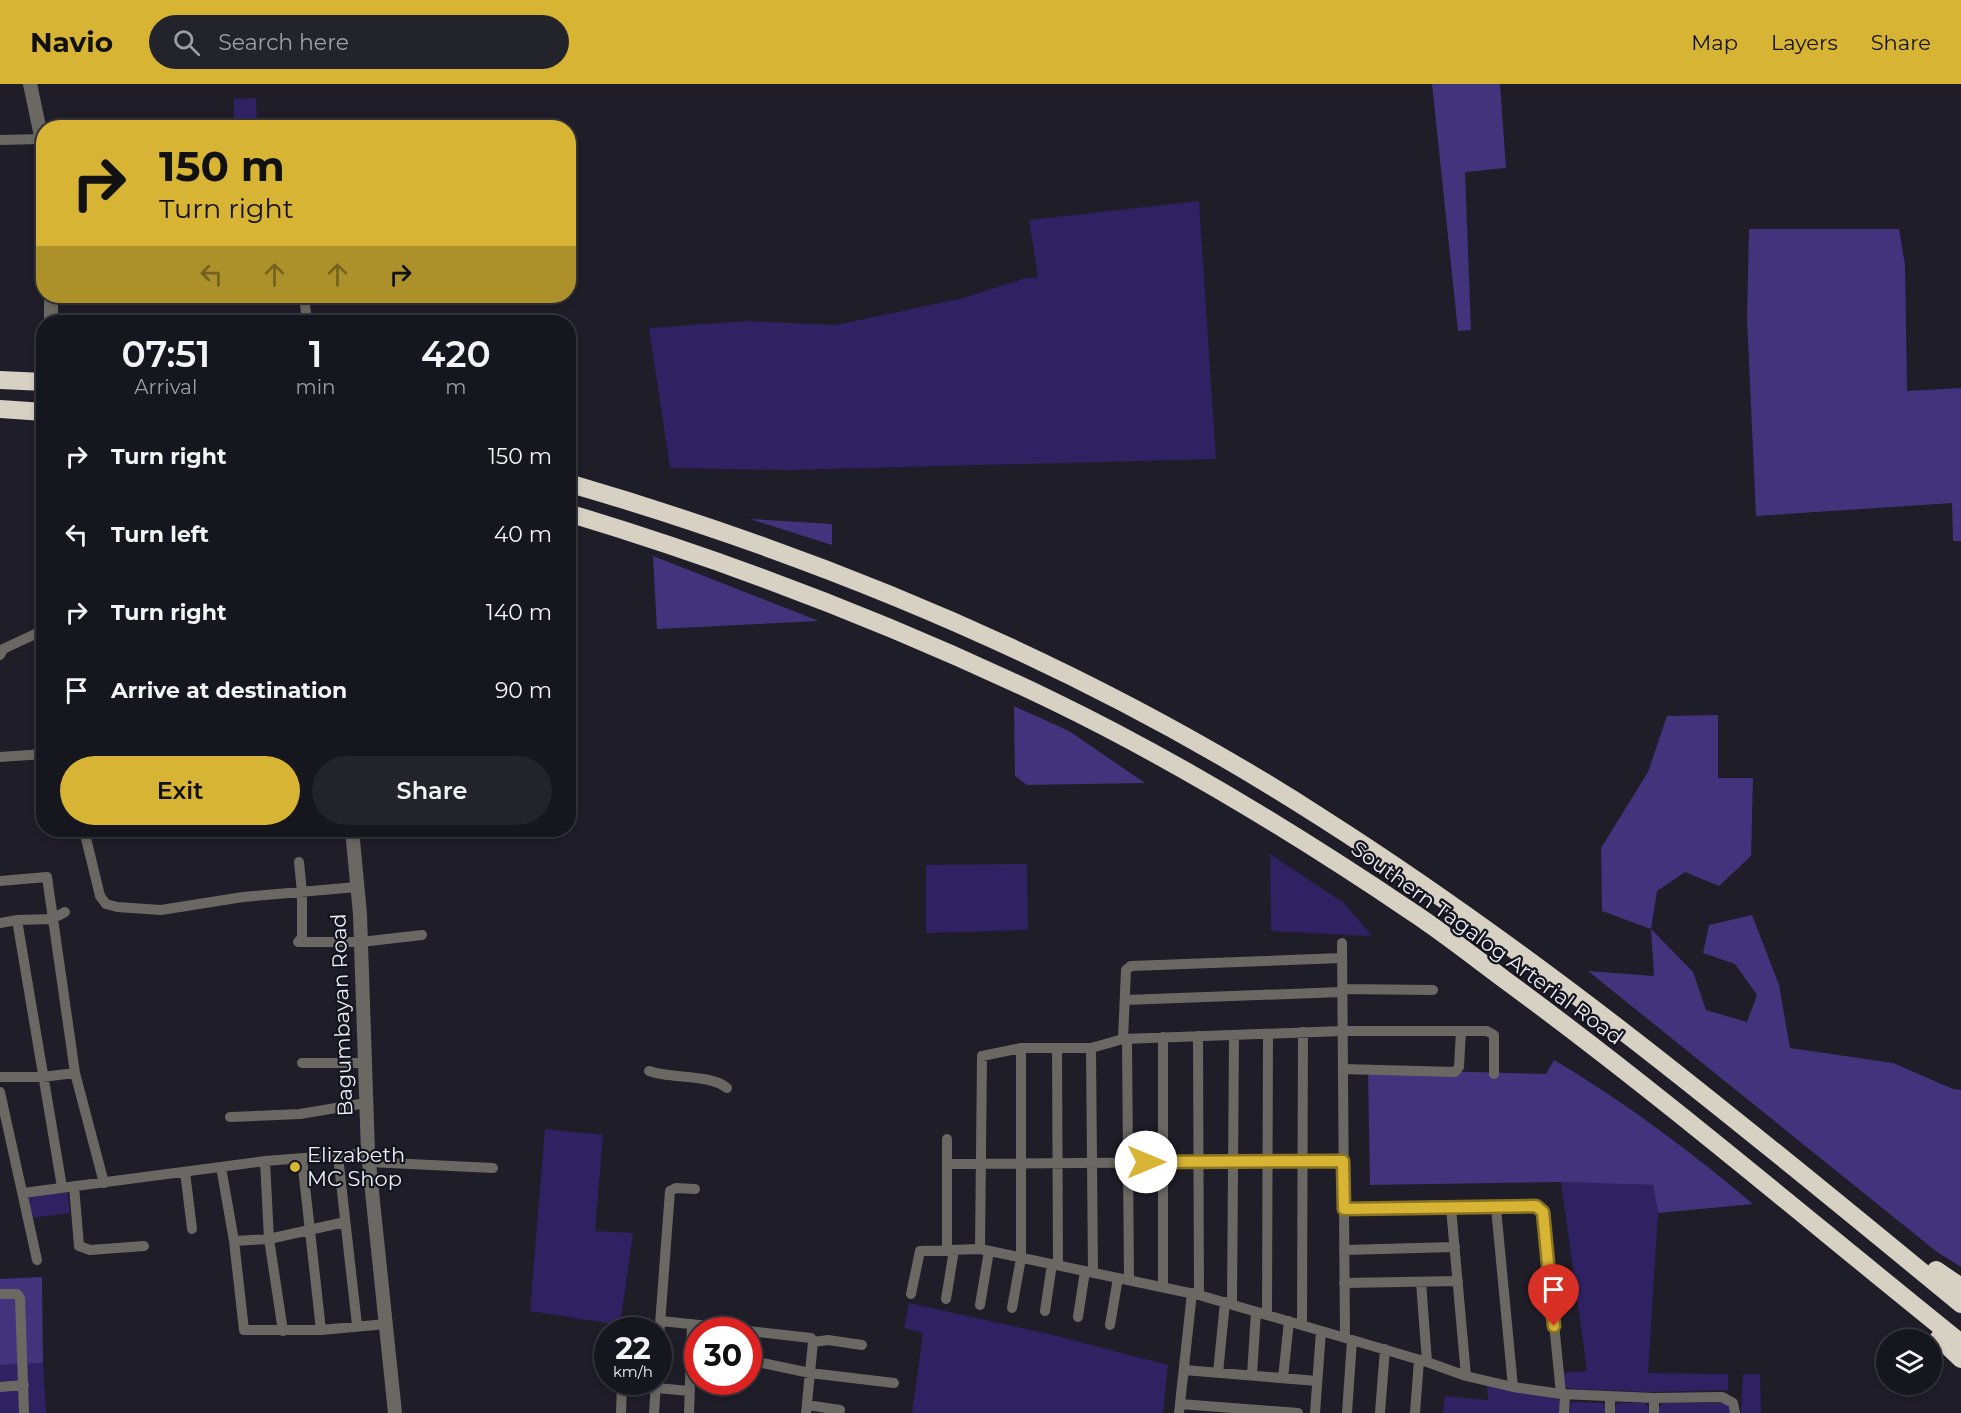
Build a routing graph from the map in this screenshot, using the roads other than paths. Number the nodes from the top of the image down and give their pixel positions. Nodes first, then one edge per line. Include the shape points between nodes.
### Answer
1 (30, 84) edge
2 (37, 120) edge
3 (0, 140) edge
4 (36, 144) edge
5 (0, 380) edge
6 (36, 382) edge
7 (0, 409) edge
8 (36, 411) edge
9 (576, 485) edge
10 (576, 516) edge
11 (36, 634) edge
12 (0, 654) edge
13 (36, 755) edge
14 (0, 757) edge
15 (86, 837) edge
16 (353, 837) edge
17 (299, 862) dead end
18 (0, 881) edge
19 (357, 887) junction
20 (302, 892) junction
21 (65, 912) dead end
22 (52, 919) junction
23 (17, 920) junction
24 (0, 923) edge
25 (423, 935) dead end
26 (361, 942) junction
27 (1342, 943) dead end
28 (1342, 958) junction
29 (1433, 990) dead end
30 (1342, 991) junction
31 (1125, 1000) junction
32 (1342, 1031) junction
33 (1461, 1031) junction
34 (1303, 1032) junction
35 (1268, 1034) junction
36 (1234, 1035) junction
37 (1198, 1036) junction
38 (1163, 1037) junction
39 (1125, 1039) junction
40 (1021, 1048) junction
41 (1057, 1048) junction
42 (1091, 1048) junction
43 (302, 1063) dead end
44 (365, 1063) junction
45 (1342, 1069) junction
46 (649, 1071) dead end
47 (75, 1073) junction
48 (1494, 1074) dead end
49 (0, 1077) edge
50 (42, 1077) junction
51 (727, 1088) dead end
52 (0, 1092) edge
53 (366, 1102) junction
54 (230, 1117) dead end
55 (4, 1137) edge
56 (947, 1138) dead end
57 (338, 1156) junction
58 (369, 1157) junction
59 (302, 1159) junction
60 (265, 1161) junction
61 (1343, 1161) junction
62 (1163, 1162) junction
63 (1199, 1162) junction
64 (1233, 1162) junction
65 (1268, 1162) junction
66 (1303, 1162) junction
67 (1021, 1163) junction
68 (1057, 1163) junction
69 (1092, 1163) junction
70 (1128, 1163) junction
71 (947, 1164) junction
72 (981, 1164) junction
73 (221, 1167) junction
74 (493, 1168) dead end
75 (185, 1172) junction
76 (104, 1183) junction
77 (74, 1186) junction
78 (62, 1187) junction
79 (695, 1189) dead end
80 (23, 1193) junction
81 (1452, 1208) junction
82 (1496, 1208) junction
83 (1344, 1209) junction
84 (1850, 1212) junction
85 (1802, 1215) junction
86 (345, 1222) junction
87 (192, 1229) dead end
88 (309, 1230) junction
89 (269, 1239) junction
90 (234, 1241) junction
91 (144, 1246) dead end
92 (1455, 1247) junction
93 (951, 1250) junction
94 (985, 1250) junction
95 (1344, 1250) junction
96 (1021, 1258) junction
97 (37, 1260) dead end
98 (1055, 1265) junction
99 (1089, 1272) junction
100 (1123, 1279) junction
101 (1458, 1281) junction
102 (1421, 1282) junction
103 (1344, 1283) junction
104 (1163, 1287) junction
105 (1961, 1287) edge
106 (0, 1294) edge
107 (911, 1294) dead end
108 (1196, 1294) junction
109 (946, 1299) dead end
110 (1228, 1303) junction
111 (1961, 1304) edge
112 (980, 1305) dead end
113 (1012, 1308) dead end
114 (1045, 1311) dead end
115 (1262, 1313) junction
116 (661, 1317) edge
117 (1078, 1317) dead end
118 (1289, 1321) junction
119 (386, 1324) junction
120 (357, 1325) junction
121 (1110, 1325) dead end
122 (1302, 1325) junction
123 (321, 1330) junction
124 (283, 1331) junction
125 (1321, 1331) junction
126 (762, 1333) edge
127 (1348, 1339) junction
128 (813, 1342) junction
129 (1961, 1343) edge
130 (862, 1345) dead end
131 (1385, 1350) junction
132 (1961, 1359) edge
133 (1424, 1361) junction
134 (762, 1363) dead end
135 (1184, 1370) junction
136 (810, 1373) junction
137 (1218, 1373) junction
138 (1251, 1375) junction
139 (1466, 1376) junction
140 (1283, 1378) junction
141 (1317, 1381) junction
142 (894, 1383) dead end
143 (24, 1385) junction
144 (0, 1386) edge
145 (1513, 1387) junction
146 (1563, 1394) junction
147 (622, 1395) edge
148 (655, 1395) edge
149 (690, 1395) edge
150 (1610, 1397) junction
151 (1654, 1398) junction
152 (1180, 1408) edge
153 (806, 1409) edge
154 (840, 1410) dead end
155 (24, 1413) edge
156 (395, 1413) edge
157 (621, 1413) edge
158 (654, 1413) edge
159 (689, 1413) edge
160 (1298, 1413) edge
161 (1315, 1413) edge
162 (1347, 1413) edge
163 (1380, 1413) edge
164 (1415, 1413) edge
165 (1564, 1413) edge
166 (1610, 1413) edge
167 (1654, 1413) edge
168 (1735, 1413) edge

1 - 2 street
3 - 4 street
5 - 6 highway
7 - 8 highway
9 - 84 highway, Southern Tagalog Arterial Road via 788,555 912,604 1065,675 1206,747 1322,817 1560,984 1680,1074
10 - 85 highway, Southern Tagalog Arterial Road via 772,580 895,629 1053,701 1194,776 1307,843 1415,914 1659,1097
11 - 12 street
13 - 14 street
15 - 20 street via 100,896 106,904 117,907 161,910
16 - 19 street, Bagumbayan Road
17 - 20 street
18 - 22 street via 47,877
19 - 20 street
19 - 26 street, Bagumbayan Road
20 - 26 street via 302,938 298,942
21 - 22 street
22 - 23 street
22 - 47 street
23 - 24 street
23 - 50 street
25 - 26 street
26 - 44 street, Bagumbayan Road
27 - 28 street
28 - 30 street
28 - 31 street via 1131,966 1126,970
29 - 30 street
30 - 31 street
30 - 32 street
31 - 39 street
32 - 33 street
32 - 34 street
32 - 45 street
33 - 45 street via 1459,1067 1455,1072
33 - 48 street via 1487,1031 1494,1035
34 - 35 street
34 - 66 street
35 - 36 street
35 - 65 street
36 - 37 street
36 - 64 street
37 - 38 street
37 - 63 street
38 - 39 street
38 - 62 street
39 - 42 street
39 - 70 street
40 - 41 street
40 - 67 street
40 - 72 street via 982,1056
41 - 42 street
41 - 68 street
42 - 69 street
43 - 44 street
44 - 53 street, Bagumbayan Road
45 - 61 street
46 - 51 street via 719,1081
47 - 50 street
47 - 76 street
49 - 50 street
50 - 78 street
52 - 55 street
53 - 54 street via 300,1114
53 - 58 street, Bagumbayan Road
55 - 80 street
56 - 71 street
57 - 58 street
57 - 59 street
57 - 86 street
58 - 74 street
58 - 119 street, Bagumbayan Road
59 - 60 street
59 - 88 street
60 - 73 street
60 - 89 street
61 - 66 street
61 - 83 street
62 - 63 street
62 - 70 street
62 - 104 street
63 - 64 street
63 - 108 street
64 - 65 street
64 - 110 street
65 - 66 street
65 - 115 street
66 - 122 street
67 - 68 street
67 - 72 street
67 - 96 street
68 - 69 street
68 - 98 street
69 - 70 street
69 - 99 street
70 - 100 street
71 - 72 street
71 - 93 street
72 - 94 street
73 - 75 street
73 - 90 street
75 - 76 street
75 - 87 street
76 - 77 street
77 - 78 street
77 - 91 street via 79,1246 90,1250
78 - 80 street
79 - 116 street via 670,1191
80 - 97 street
81 - 82 street
81 - 83 street
81 - 92 street
82 - 145 street
82 - 146 street via 1536,1206 1543,1212
83 - 95 street
84 - 105 highway
84 - 111 highway, Southern Tagalog Arterial Road
85 - 129 highway, Southern Tagalog Arterial Road
85 - 132 highway
86 - 88 street
86 - 120 street
88 - 89 street
88 - 123 street
89 - 90 street
89 - 124 street
90 - 124 street via 244,1330
92 - 95 street
92 - 101 street
93 - 94 street
93 - 107 street via 920,1251
93 - 109 street
94 - 96 street
94 - 112 street
95 - 103 street
96 - 98 street
96 - 113 street
98 - 99 street
98 - 114 street
99 - 100 street
99 - 117 street
100 - 104 street
100 - 121 street
101 - 102 street
101 - 139 street
102 - 103 street
102 - 133 street
103 - 127 street
104 - 108 street
106 - 143 street via 17,1294 20,1298
108 - 110 street
108 - 135 street
110 - 115 street
110 - 137 street
115 - 118 street
115 - 138 street
118 - 122 street
118 - 140 street
119 - 120 street
119 - 156 street, Bagumbayan Road
120 - 123 street
122 - 125 street
123 - 124 street
125 - 127 street
125 - 141 street
126 - 128 street via 811,1338
127 - 131 street
127 - 162 street
128 - 130 street
128 - 136 street
131 - 133 street
131 - 163 street
133 - 139 street
133 - 164 street
134 - 136 street
135 - 137 street
135 - 152 street
136 - 142 street
136 - 153 street
137 - 138 street
138 - 140 street
139 - 145 street
140 - 141 street
141 - 161 street
143 - 144 street
143 - 155 street
145 - 146 street
146 - 150 street
146 - 165 street
147 - 157 street
148 - 158 street
149 - 159 street
150 - 151 street
150 - 166 street
151 - 167 street
151 - 168 street via 1722,1396 1733,1403
152 - 160 street
153 - 154 street

